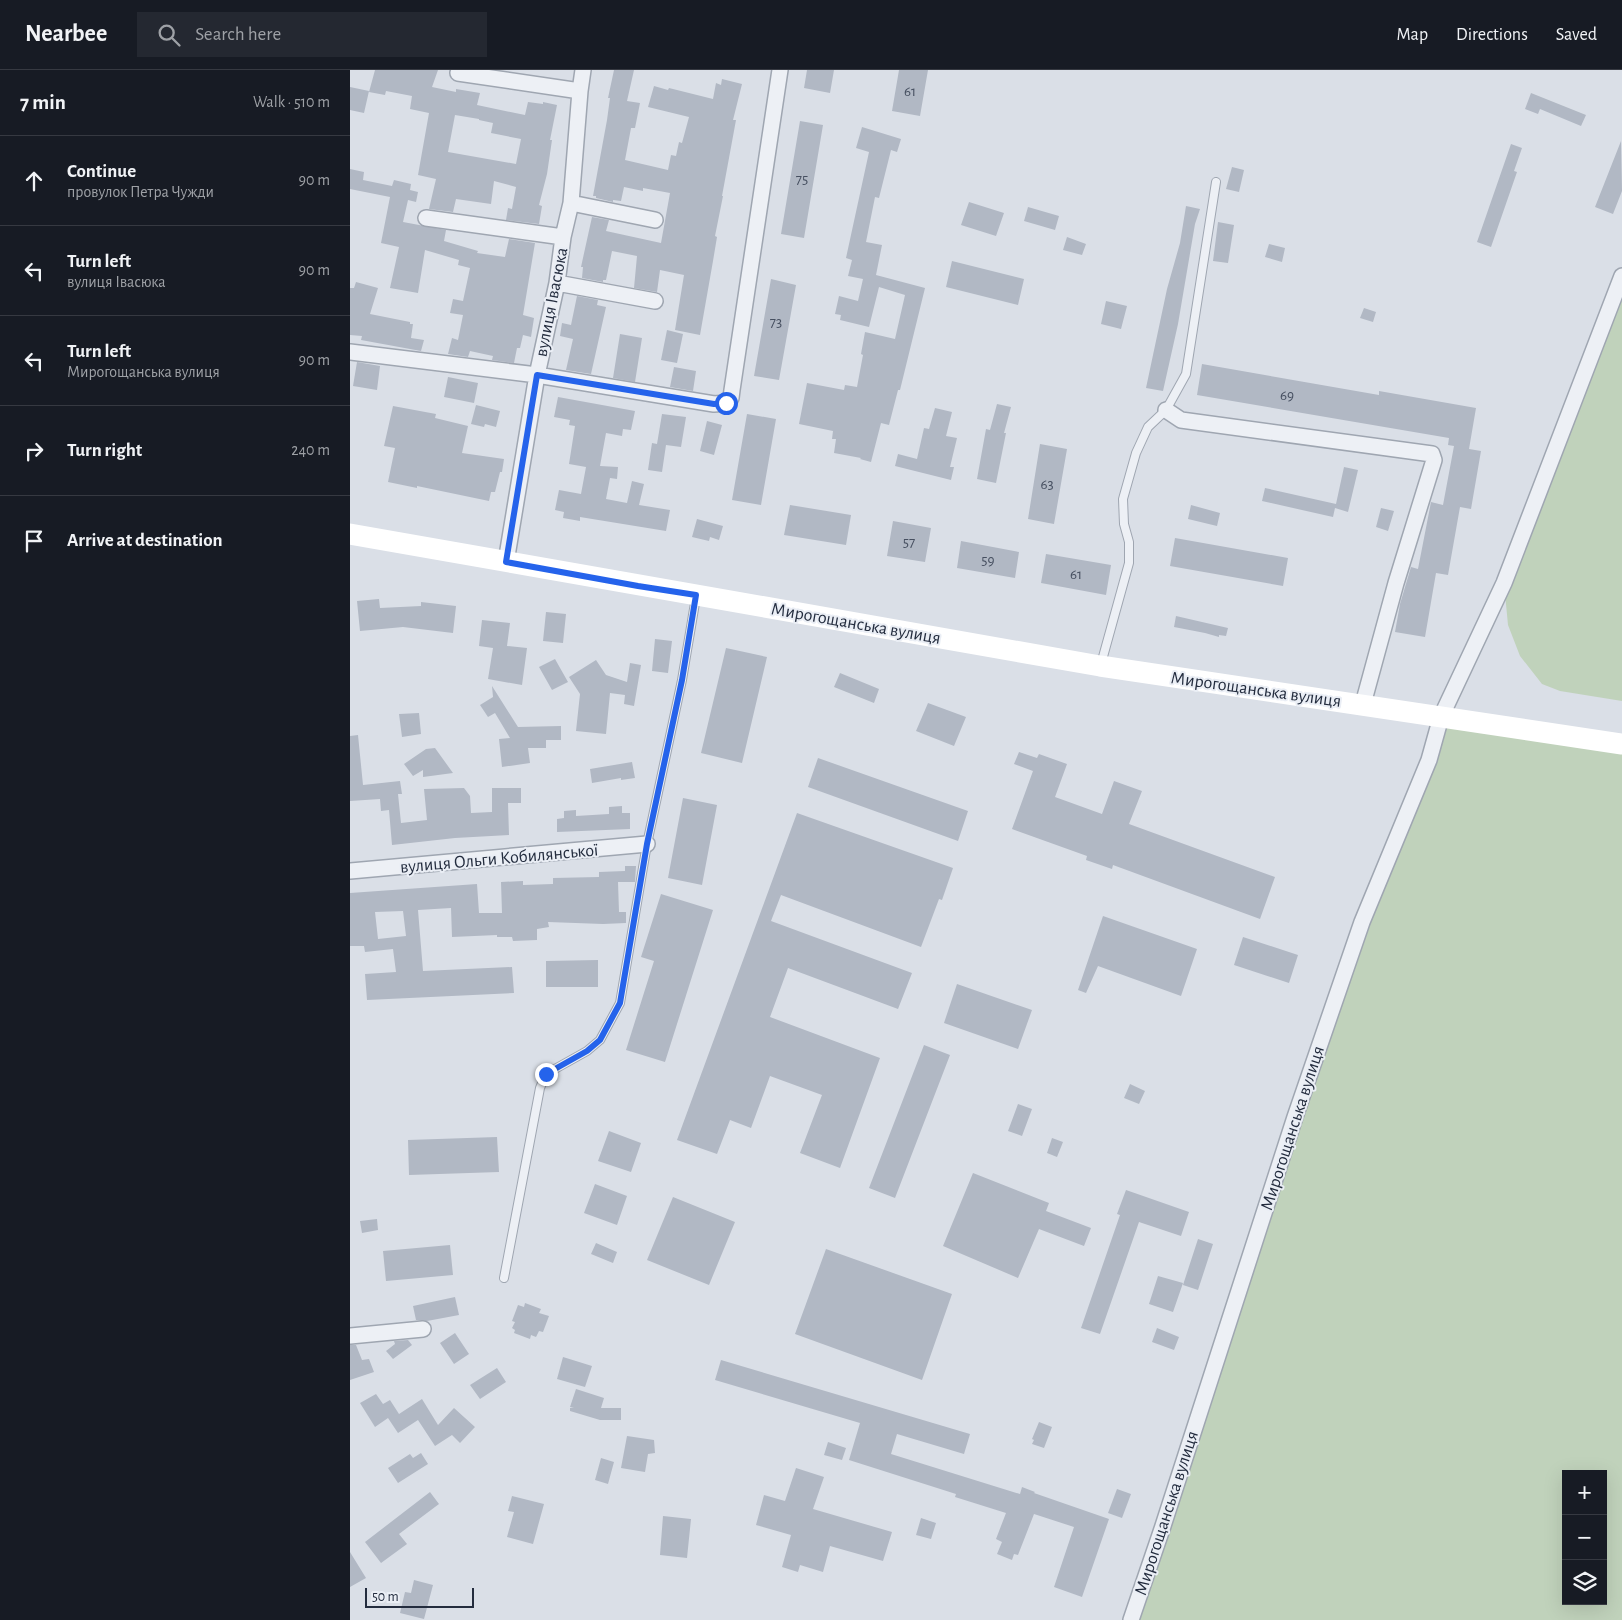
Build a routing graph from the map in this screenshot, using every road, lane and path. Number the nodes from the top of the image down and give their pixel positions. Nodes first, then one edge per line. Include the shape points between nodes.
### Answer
1 (583, 70) edge
2 (780, 70) edge
3 (458, 73) dead end
4 (580, 91) junction
5 (1216, 182) dead end
6 (570, 203) junction
7 (426, 218) dead end
8 (655, 220) dead end
9 (563, 236) junction
10 (1622, 276) edge
11 (557, 283) junction
12 (655, 301) dead end
13 (350, 352) edge
14 (537, 375) junction
15 (1166, 410) junction
16 (350, 534) edge
17 (506, 562) junction
18 (696, 595) junction
19 (1100, 666) junction
20 (1363, 704) junction
21 (1441, 716) junction
22 (1622, 744) edge
23 (647, 844) junction
24 (350, 871) edge
25 (504, 1278) dead end
26 (423, 1329) dead end
27 (350, 1336) edge
28 (1130, 1620) edge

1 - 4 street, вулиця Івасюка
2 - 14 street via 731,398 720,405
3 - 4 street
4 - 6 street, вулиця Івасюка
5 - 15 lane via 1186,374
6 - 8 street
6 - 9 street, вулиця Івасюка
7 - 9 street
9 - 11 street, вулиця Івасюка
10 - 21 street via 1504,583
11 - 12 street
11 - 14 street, вулиця Івасюка
13 - 14 street
14 - 17 street, вулиця Івасюка
15 - 19 lane via 1148,427 1136,453 1124,499 1129,564
15 - 20 street, Мирогощанська вулиця via 1181,420 1432,454 1434,460
16 - 17 main road, Мирогощанська вулиця
17 - 18 main road, Мирогощанська вулиця
18 - 19 main road, Мирогощанська вулиця
18 - 23 lane via 682,680
19 - 20 main road, Мирогощанська вулиця
20 - 21 main road, Мирогощанська вулиця
21 - 22 main road
21 - 28 street, Мирогощанська вулиця via 1429,760 1358,931
23 - 24 street, вулиця Ольги Кобилянської
23 - 25 lane via 620,1003 600,1040 546,1074 540,1088
26 - 27 street

